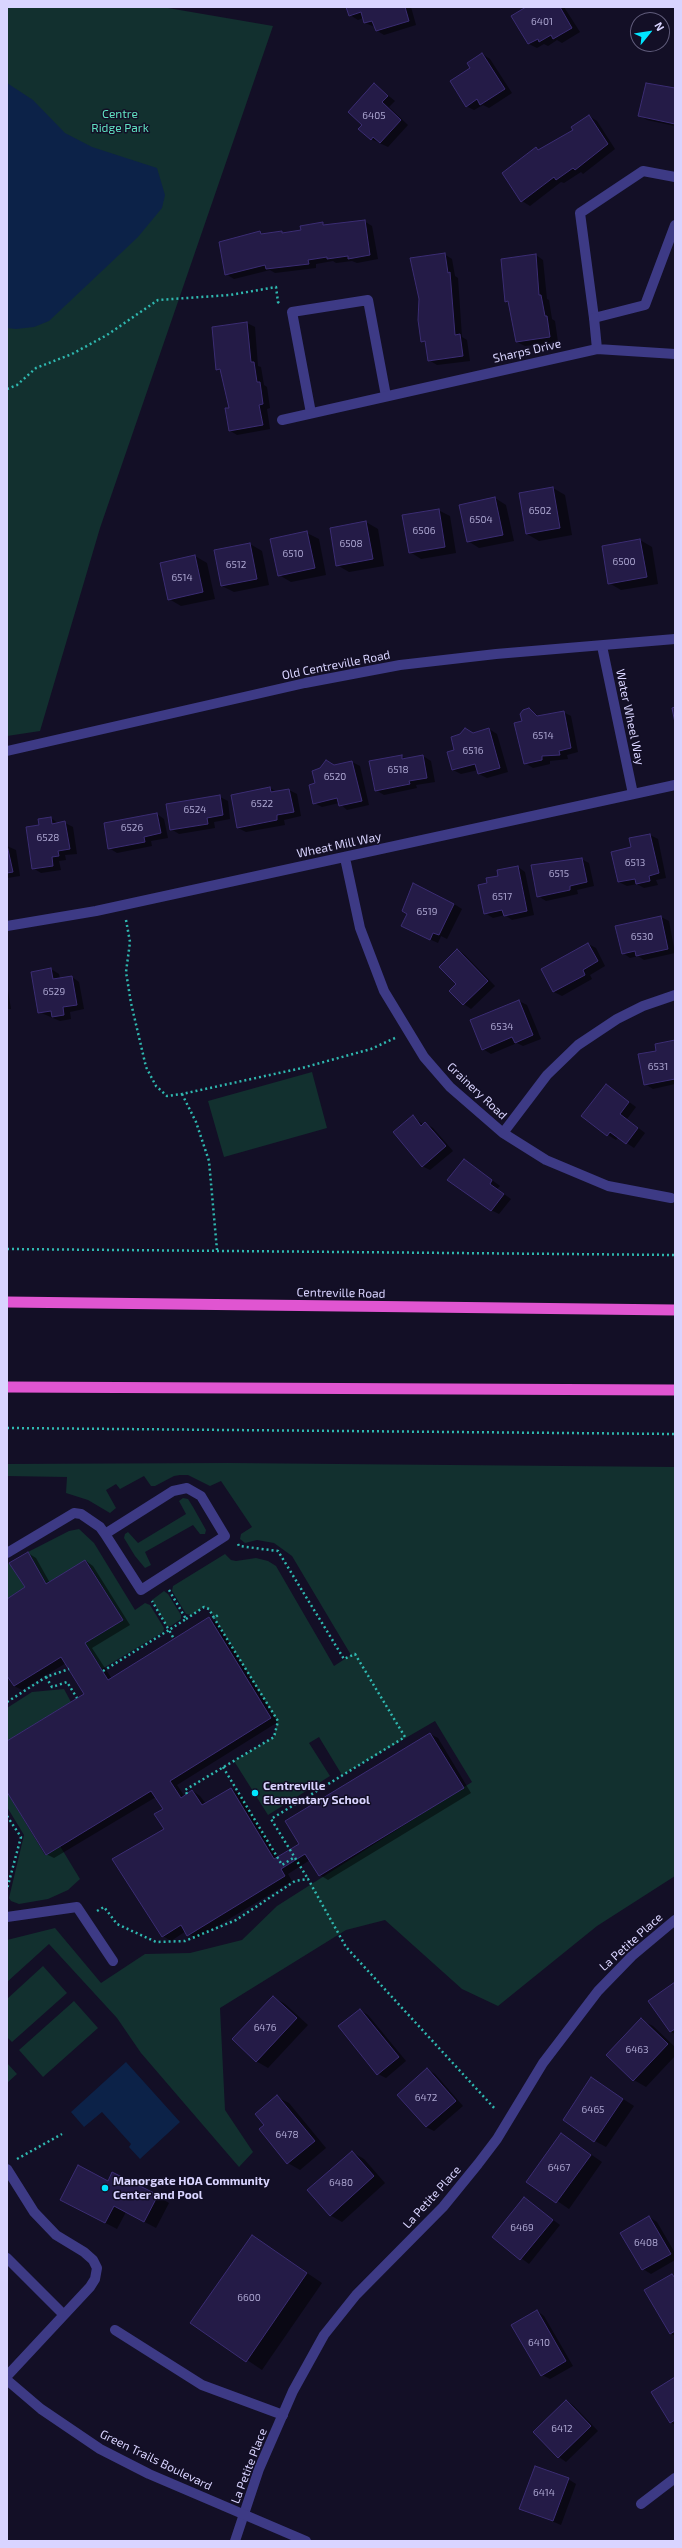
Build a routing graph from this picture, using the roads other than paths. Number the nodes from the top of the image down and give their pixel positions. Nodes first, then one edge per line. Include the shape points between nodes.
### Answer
1 (675, 177) edge
2 (675, 225) edge
3 (594, 318) junction
4 (597, 349) junction
5 (675, 354) edge
6 (386, 396) junction
7 (311, 413) junction
8 (282, 420) dead end
9 (675, 639) edge
10 (602, 646) junction
11 (7, 751) edge
12 (675, 785) edge
13 (633, 794) junction
14 (345, 858) junction
15 (7, 926) edge
16 (675, 995) edge
17 (503, 1133) junction
18 (671, 1198) dead end
19 (7, 1302) edge
20 (675, 1310) edge
21 (7, 1387) edge
22 (675, 1390) edge
23 (105, 1534) junction
24 (7, 1553) edge
25 (7, 1917) edge
26 (675, 1920) edge
27 (113, 1960) dead end
28 (7, 2169) edge
29 (7, 2258) edge
30 (64, 2315) junction
31 (114, 2330) dead end
32 (7, 2376) edge
33 (7, 2380) edge
34 (283, 2415) junction
35 (675, 2478) edge
36 (641, 2504) dead end
37 (244, 2515) junction
38 (235, 2541) edge
39 (306, 2541) edge

1 - 3 street via 644,171 580,213
2 - 3 street via 645,305
3 - 4 street
4 - 5 street, Sharps Drive
4 - 6 street, Sharps Drive
6 - 7 street, Sharps Drive
6 - 7 street via 368,300 292,312
7 - 8 street, Sharps Drive
9 - 10 street, Old Centreville Road
10 - 11 street, Old Centreville Road via 400,665 304,683
10 - 13 street, Water Wheel Way
12 - 13 street, Wheat Mill Way
13 - 14 street, Wheat Mill Way
14 - 15 street, Wheat Mill Way via 122,905
14 - 17 street, Grainery Road via 360,928 384,991 424,1057 450,1087
16 - 17 street via 617,1018 578,1045 547,1075
17 - 18 street, Grainery Road via 546,1160 576,1174 608,1186
19 - 20 highway, Centreville Road
21 - 22 highway
23 - 23 street via 173,1491 187,1488 201,1496 225,1536 141,1590
23 - 24 street via 92,1520 74,1513
25 - 27 street via 77,1907
26 - 34 street, La Petite Place via 632,1956 593,1996 546,2058 478,2164 443,2207 356,2295 324,2335 296,2384
28 - 30 street via 34,2212 56,2235 93,2260 97,2268 90,2287
29 - 30 street
30 - 32 street
31 - 34 street via 202,2385
33 - 37 street, Green Trails Boulevard via 41,2409 100,2449 149,2474
34 - 37 street, La Petite Place via 259,2469
35 - 36 street
37 - 38 street, La Petite Place
37 - 39 street, Green Trails Boulevard

